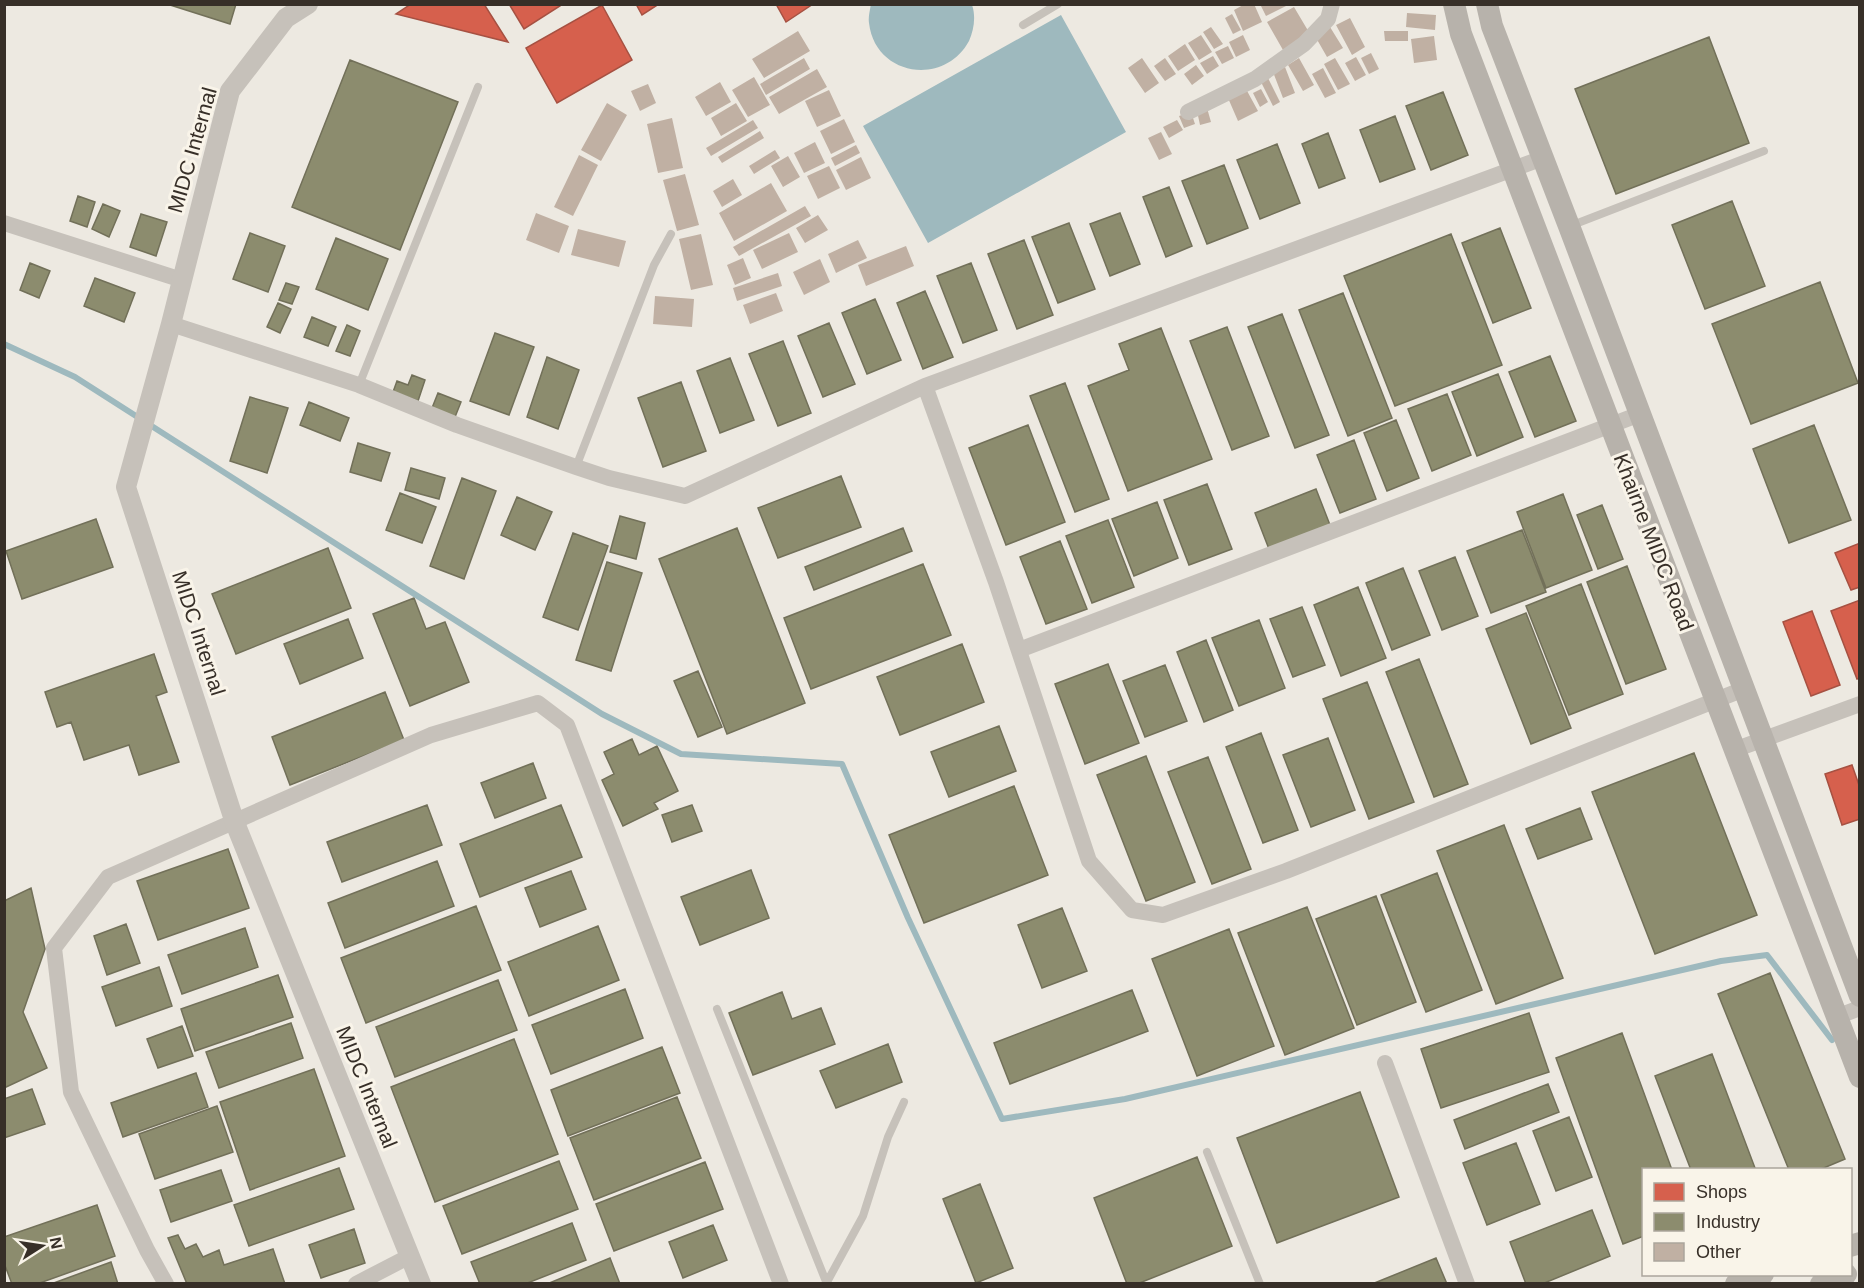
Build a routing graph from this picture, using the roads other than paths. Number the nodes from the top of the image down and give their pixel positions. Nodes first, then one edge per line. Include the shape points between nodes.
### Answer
1 (308, 4) edge
2 (1058, 4) edge
3 (1332, 4) edge
4 (1454, 4) edge
5 (1487, 4) edge
6 (1023, 25) dead end
7 (478, 87) dead end
8 (1188, 112) dead end
9 (1764, 151) dead end
10 (1544, 158) junction
11 (1513, 169) junction
12 (4, 223) edge
13 (1569, 226) junction
14 (671, 234) dead end
15 (182, 280) junction
16 (171, 324) junction
17 (359, 385) junction
18 (925, 386) junction
19 (1641, 414) junction
20 (1610, 426) junction
21 (576, 467) junction
22 (1019, 650) junction
23 (1744, 689) junction
24 (1715, 700) junction
25 (1860, 704) edge
26 (1763, 739) junction
27 (1734, 750) junction
28 (235, 822) junction
29 (1860, 996) edge
30 (1860, 1008) edge
31 (717, 1009) dead end
32 (1836, 1017) junction
33 (1385, 1063) dead end
34 (1860, 1077) edge
35 (904, 1102) dead end
36 (1207, 1152) dead end
37 (410, 1257) junction
38 (1760, 1276) edge
39 (1843, 1276) edge
40 (827, 1283) edge
41 (166, 1284) edge
42 (356, 1284) edge
43 (421, 1284) edge
44 (781, 1284) edge
45 (1260, 1284) edge
46 (1467, 1284) edge
47 (1736, 1284) edge
48 (1821, 1284) edge

1 - 15 street, MIDC Internal via 286,18 230,91
2 - 6 lane
3 - 8 street via 1328,19 1304,44 1255,79
4 - 11 main road, Khairne MIDC Road via 1461,34
5 - 10 main road, Khairne MIDC Road
7 - 17 lane
9 - 13 lane
10 - 11 street
10 - 13 main road, Khairne MIDC Road
11 - 18 street
11 - 20 main road, Khairne MIDC Road
12 - 15 street
13 - 19 main road, Khairne MIDC Road
14 - 21 lane via 654,265
15 - 16 street, MIDC Internal
16 - 17 street
16 - 28 street, MIDC Internal via 126,487
17 - 21 street
18 - 21 street via 685,496
18 - 22 street
19 - 20 street
19 - 23 main road, Khairne MIDC Road
20 - 22 street
20 - 24 main road, Khairne MIDC Road
22 - 24 street via 1089,861 1132,910 1163,915 1286,871
23 - 24 street
23 - 26 main road, Khairne MIDC Road
24 - 27 main road, Khairne MIDC Road
25 - 26 street
26 - 27 street
26 - 29 main road, Khairne MIDC Road
27 - 32 main road, Khairne MIDC Road
28 - 37 street, MIDC Internal
28 - 41 street via 108,877 54,948 71,1092
28 - 44 street via 431,735 538,703 567,725
30 - 32 street
31 - 40 lane
32 - 34 main road, Khairne MIDC Road
33 - 46 street
35 - 40 lane via 888,1137 863,1216
36 - 45 lane
37 - 42 street
37 - 43 street, MIDC Internal
38 - 47 main road
39 - 48 main road

